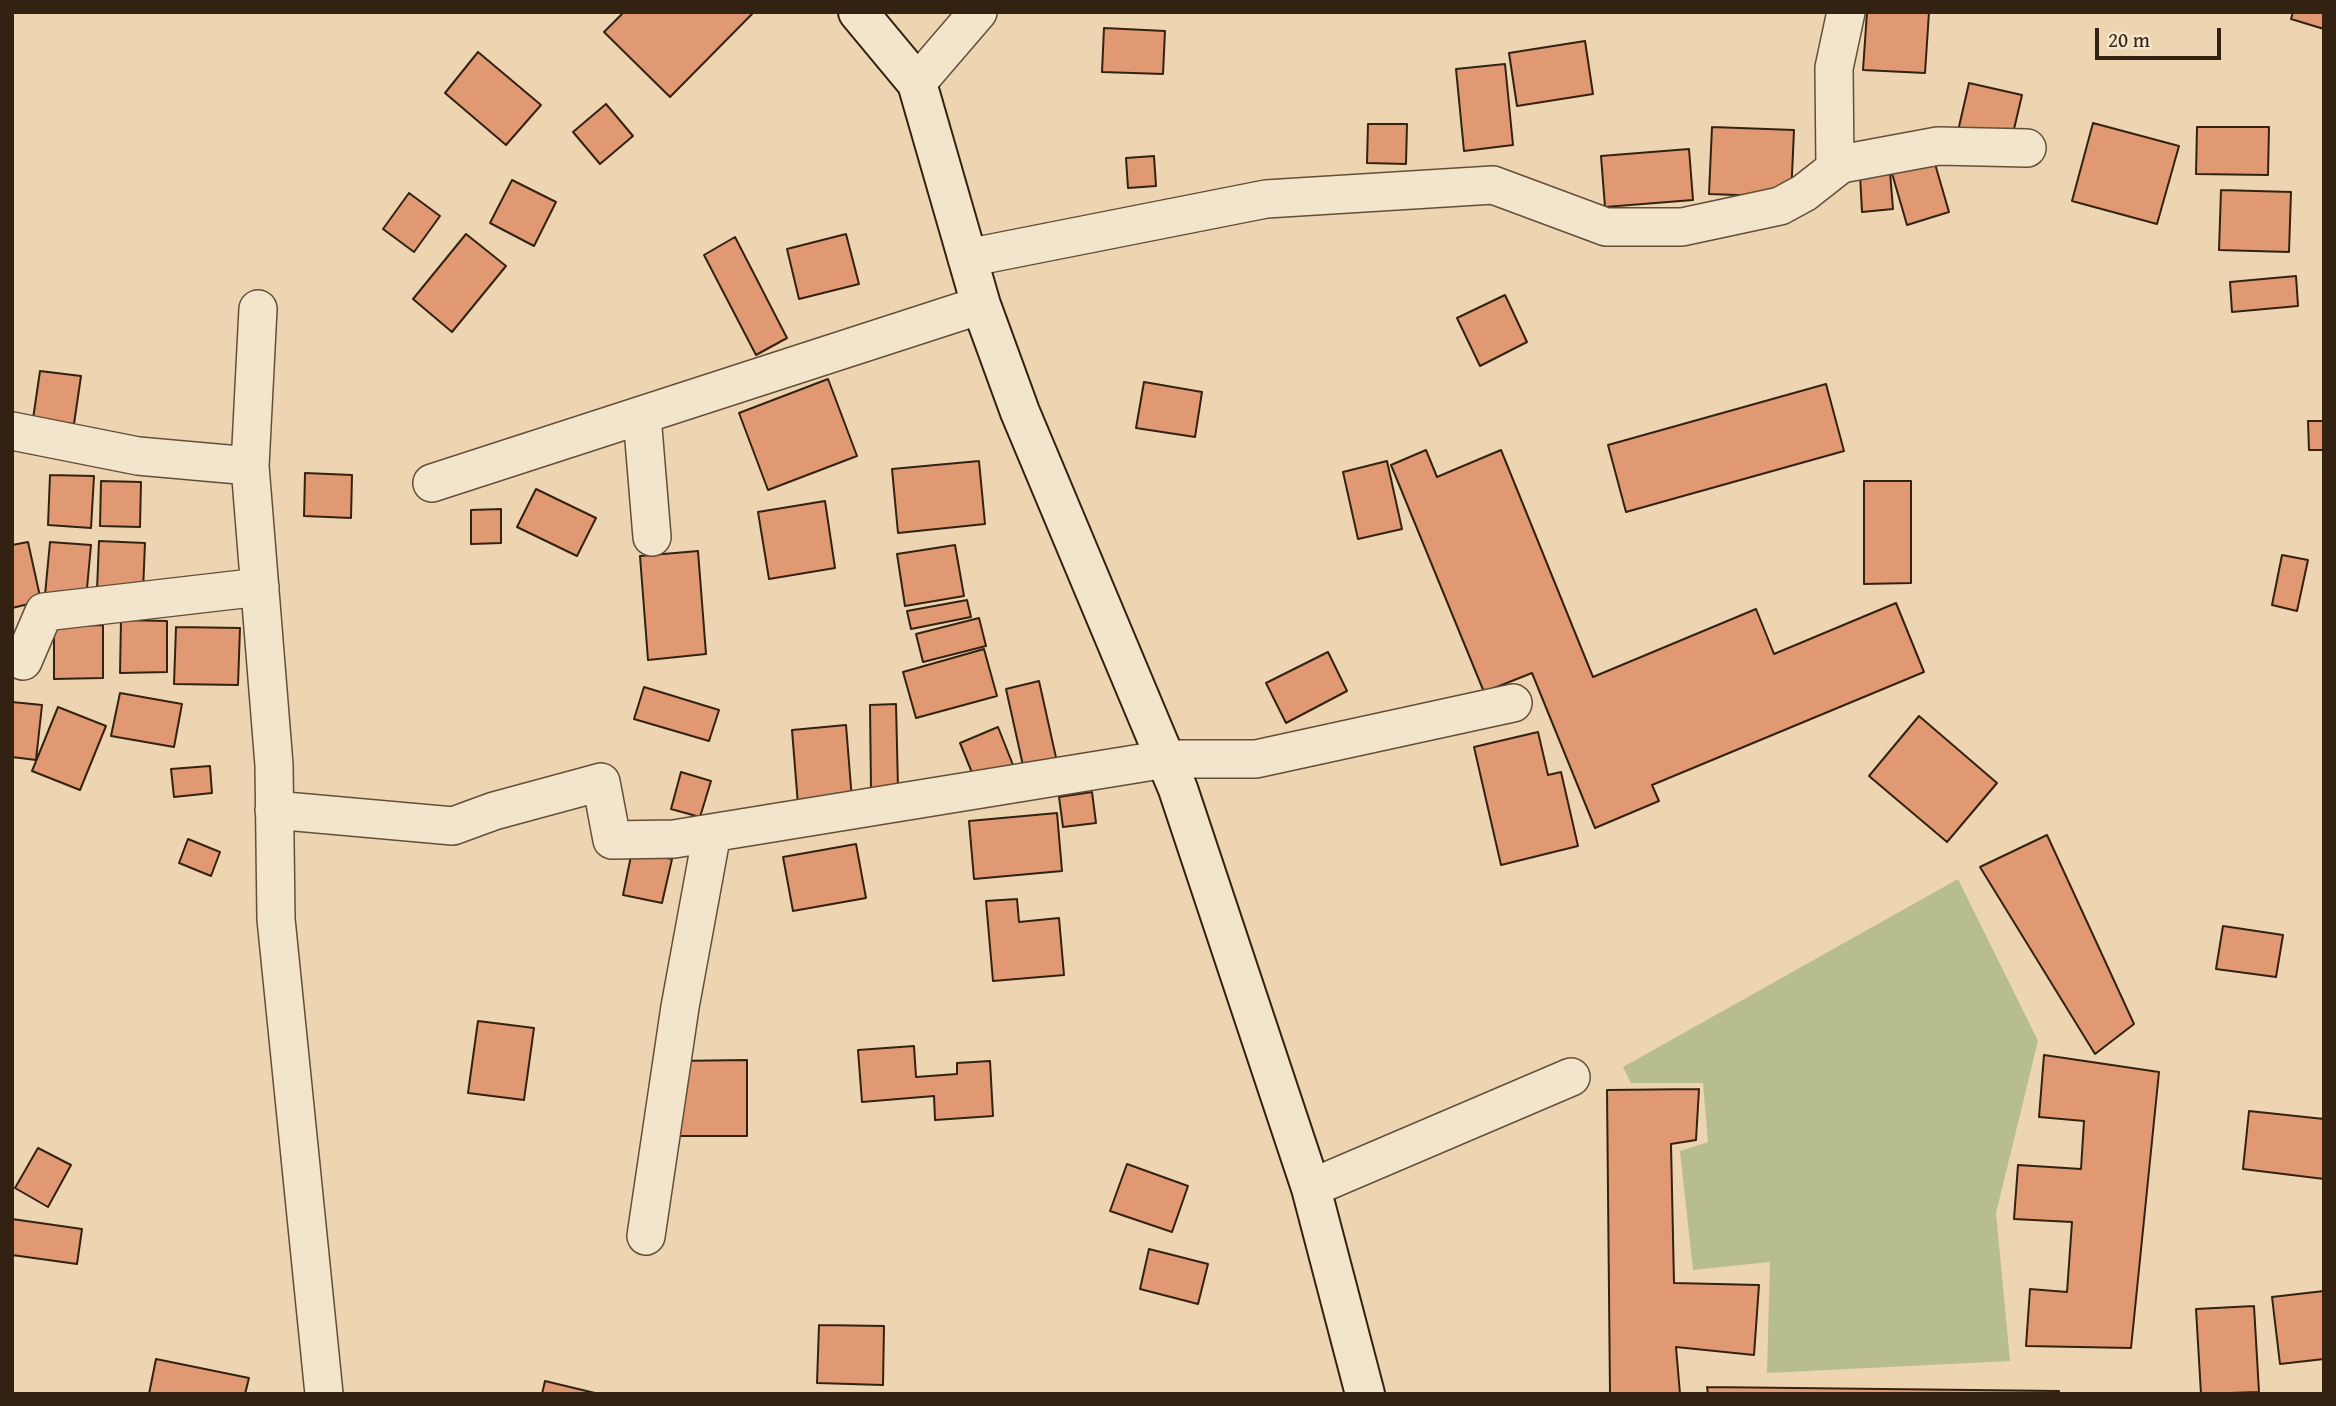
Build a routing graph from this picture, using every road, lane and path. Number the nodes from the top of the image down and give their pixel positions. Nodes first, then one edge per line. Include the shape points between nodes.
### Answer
1 (858, 12) edge
2 (978, 12) edge
3 (1846, 12) edge
4 (917, 83) junction
5 (2027, 148) dead end
6 (1835, 169) junction
7 (967, 258) junction
8 (981, 305) junction
9 (258, 309) dead end
10 (642, 416) junction
11 (12, 431) edge
12 (250, 466) junction
13 (432, 483) dead end
14 (652, 537) dead end
15 (260, 587) junction
16 (23, 661) dead end
17 (1513, 703) dead end
18 (1166, 760) junction
19 (274, 810) junction
20 (712, 833) junction
21 (1571, 1077) dead end
22 (1311, 1188) junction
23 (646, 1236) dead end
24 (324, 1394) edge
25 (1365, 1394) edge

1 - 4 main road
2 - 4 street
3 - 6 street via 1834,68
4 - 7 main road
5 - 6 street via 1938,146 1841,164
6 - 7 street via 1780,206 1682,227 1606,227 1493,185 1266,199
7 - 8 main road
8 - 10 street
8 - 18 main road via 1020,412
9 - 12 street
10 - 13 street
10 - 14 street
11 - 12 street via 138,456
12 - 15 street
15 - 16 street via 44,612
15 - 19 street
17 - 18 street via 1256,759
18 - 20 street
18 - 22 main road
19 - 20 street via 453,826 601,782 612,840
19 - 24 street via 276,919
20 - 23 street
21 - 22 street
22 - 25 main road

